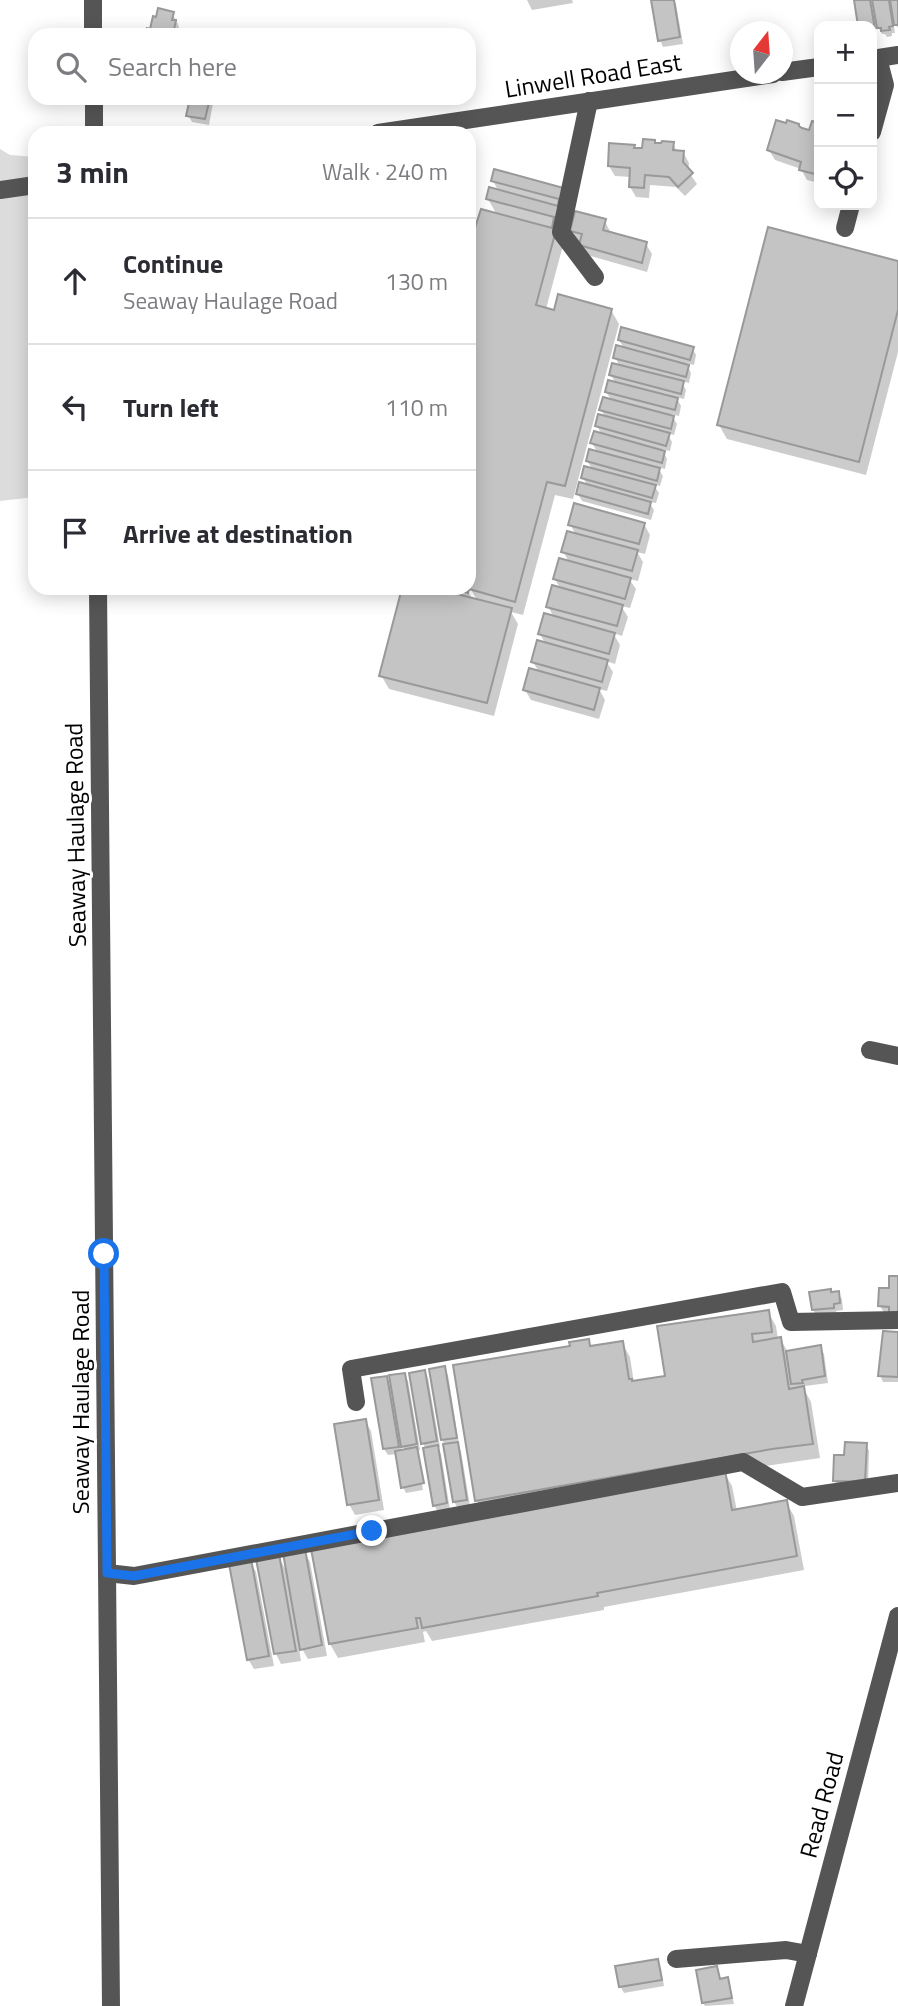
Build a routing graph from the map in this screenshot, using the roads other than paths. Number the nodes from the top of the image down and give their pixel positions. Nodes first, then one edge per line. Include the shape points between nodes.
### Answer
1 (93, 0) edge
2 (93, 28) edge
3 (898, 55) edge
4 (877, 58) edge
5 (877, 63) edge
6 (814, 67) edge
7 (793, 70) edge
8 (730, 80) edge
9 (589, 101) junction
10 (94, 105) edge
11 (877, 114) edge
12 (94, 126) edge
13 (424, 126) edge
14 (28, 186) edge
15 (0, 190) edge
16 (850, 210) edge
17 (845, 228) dead end
18 (594, 278) dead end
19 (98, 595) edge
20 (870, 1049) dead end
21 (898, 1056) edge
22 (898, 1320) edge
23 (356, 1402) dead end
24 (898, 1483) edge
25 (107, 1573) junction
26 (898, 1616) edge
27 (807, 1954) junction
28 (676, 1959) dead end
29 (111, 2006) edge
30 (794, 2006) edge

1 - 2 street
3 - 4 street
5 - 11 street via 885,85
6 - 7 street
8 - 9 street, Linwell Road East
9 - 13 street, Linwell Road East
9 - 18 street via 561,232
10 - 12 street
14 - 15 street
16 - 17 street
19 - 25 street, Seaway Haulage Road
20 - 21 street
22 - 23 street via 791,1322 782,1292 351,1370
24 - 25 street via 802,1497 743,1462 134,1576
25 - 29 street, Seaway Haulage Road
26 - 27 street, Read Road
27 - 28 street via 786,1950
27 - 30 street, Read Road

